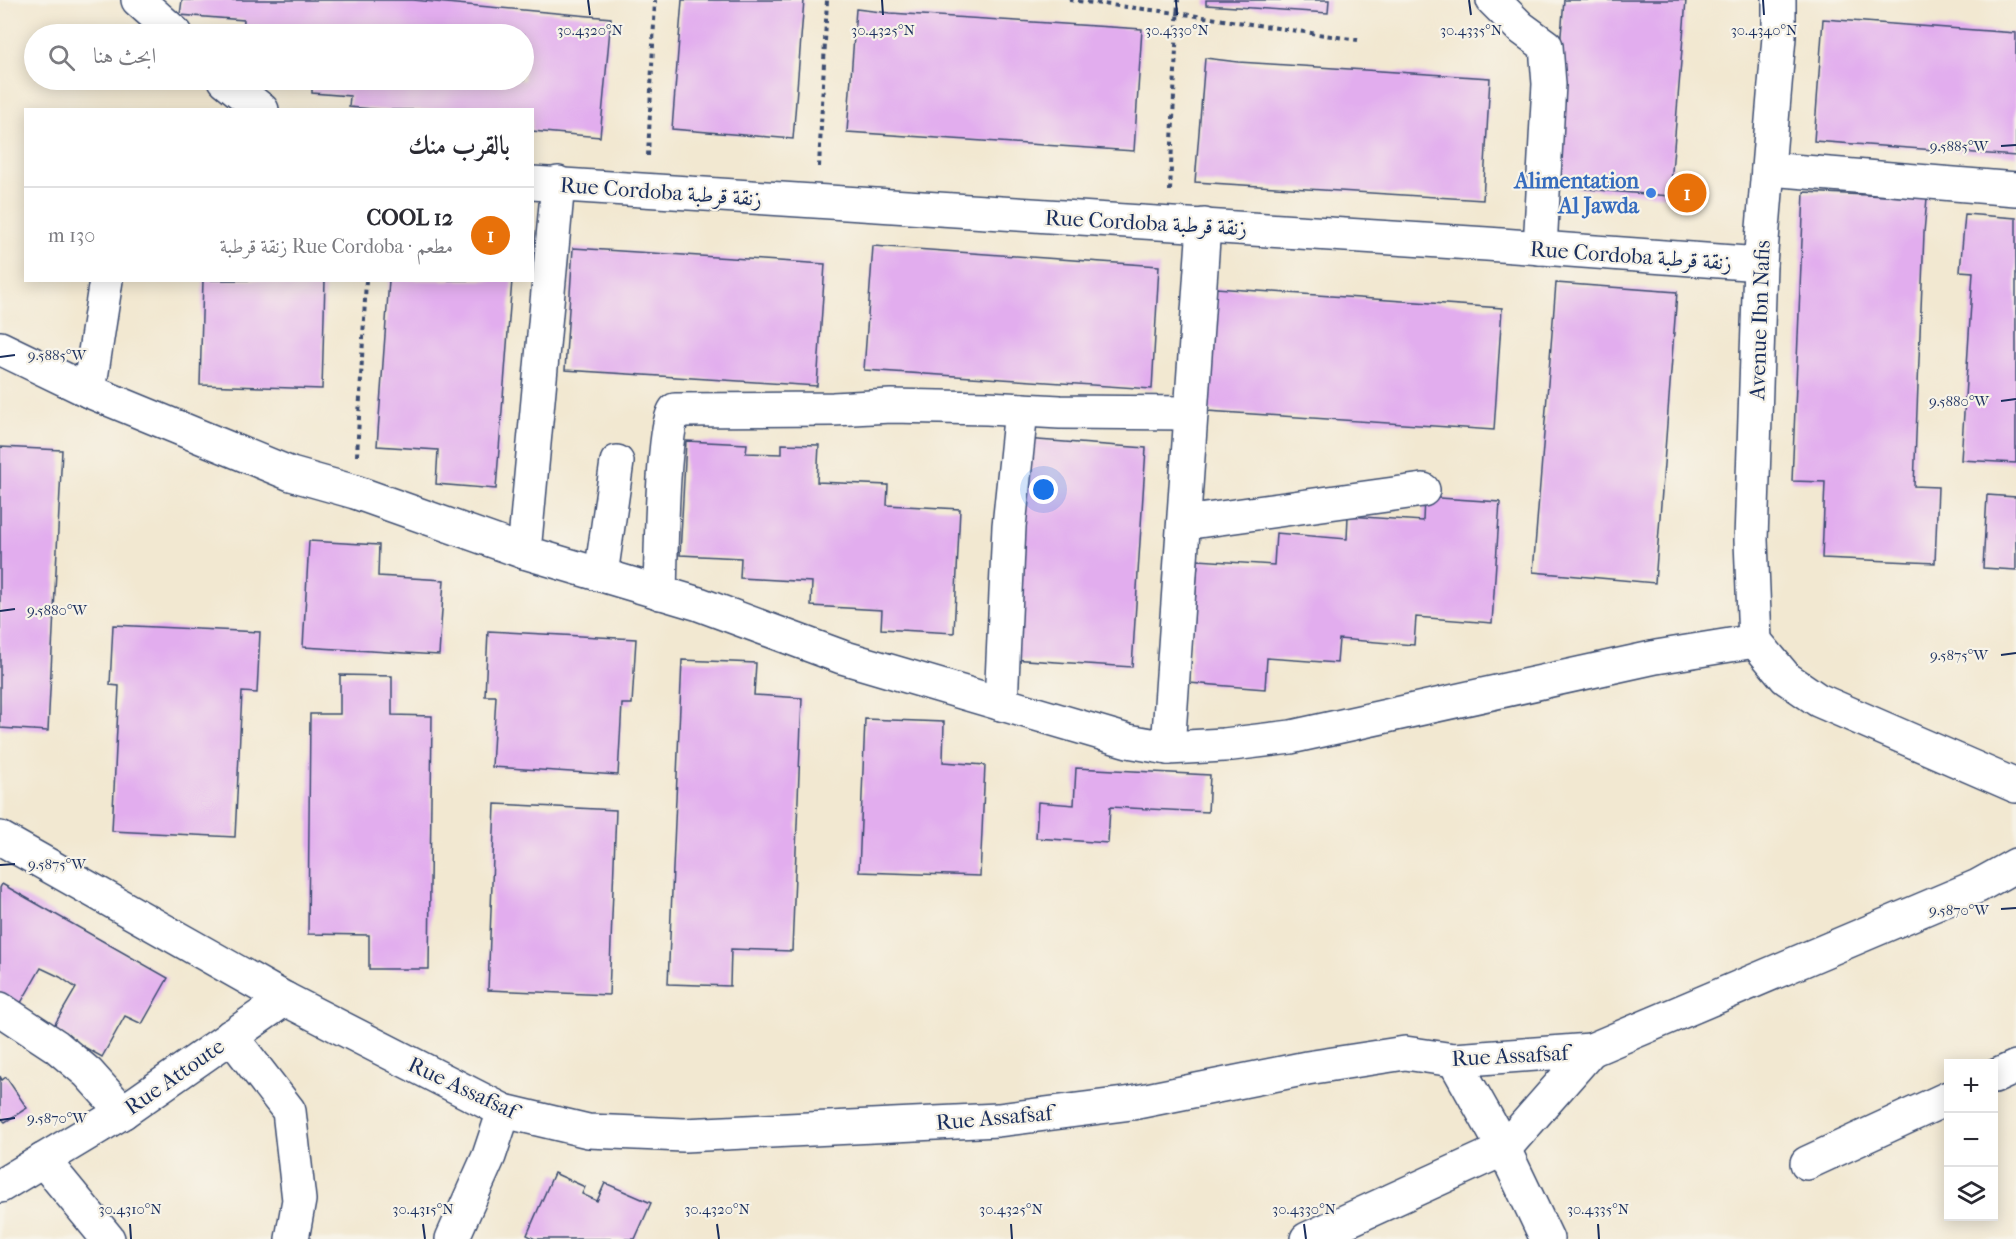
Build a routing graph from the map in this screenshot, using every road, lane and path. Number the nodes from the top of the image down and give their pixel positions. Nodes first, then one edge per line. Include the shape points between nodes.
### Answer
1 (138, 0) edge
2 (655, 0) edge
3 (827, 0) edge
4 (1069, 0) edge
5 (1178, 0) edge
6 (1493, 0) edge
7 (1779, 0) edge
8 (1178, 13) junction
9 (165, 24) edge
10 (1358, 40) dead end
11 (237, 90) edge
12 (260, 108) edge
13 (1768, 169) junction
14 (545, 183) edge
15 (646, 189) junction
16 (2016, 189) edge
17 (818, 201) junction
18 (1169, 224) junction
19 (1204, 225) junction
20 (1540, 248) junction
21 (1760, 264) junction
22 (106, 282) edge
23 (366, 282) edge
24 (0, 348) edge
25 (89, 391) junction
26 (1021, 410) junction
27 (1191, 413) junction
28 (617, 462) dead end
29 (1423, 490) dead end
30 (355, 492) junction
31 (1184, 523) junction
32 (524, 552) junction
33 (601, 575) junction
34 (660, 593) junction
35 (1755, 641) junction
36 (1000, 704) junction
37 (1168, 748) junction
38 (2016, 786) edge
39 (0, 838) edge
40 (2016, 865) edge
41 (285, 999) junction
42 (0, 1009) edge
43 (231, 1036) junction
44 (1591, 1050) junction
45 (1454, 1060) junction
46 (2016, 1067) edge
47 (1998, 1075) edge
48 (1944, 1100) edge
49 (504, 1110) junction
50 (123, 1112) junction
51 (1504, 1149) junction
52 (43, 1160) junction
53 (1807, 1163) dead end
54 (0, 1186) edge
55 (108, 1239) edge
56 (292, 1239) edge
57 (452, 1239) edge
58 (1307, 1239) edge
59 (1548, 1239) edge

1 - 9 street
2 - 15 path
3 - 17 path
4 - 8 path
5 - 8 path
6 - 20 street via 1546,46 1549,84
7 - 13 street, Avenue Ibn Nafis
8 - 10 path
8 - 18 path
11 - 12 street
13 - 16 street
13 - 21 street, Avenue Ibn Nafis
14 - 15 street, Rue Cordoba زنقة قرطبة
14 - 32 street
15 - 17 street, Rue Cordoba زنقة قرطبة
17 - 18 street, Rue Cordoba زنقة قرطبة
18 - 19 street, Rue Cordoba زنقة قرطبة
19 - 20 street, Rue Cordoba زنقة قرطبة
19 - 27 street
20 - 21 street, Rue Cordoba زنقة قرطبة
21 - 35 street, Avenue Ibn Nafis via 1751,540
22 - 25 street
23 - 30 path
24 - 25 street
25 - 30 street via 291,474
26 - 27 street
26 - 34 street via 891,406 675,410 669,424 664,482
26 - 36 street via 1009,526
27 - 31 street
28 - 33 street
29 - 31 street
30 - 32 street
31 - 37 street
32 - 33 street
33 - 34 street
34 - 36 street via 842,657
35 - 37 street via 1656,657 1291,737
35 - 38 street via 1786,678 1818,700
36 - 37 street via 1128,741
39 - 41 street, Rue Assafsaf
40 - 44 street, Rue Assafsaf via 1978,886
41 - 43 street, Rue Attoute
41 - 49 street, Rue Assafsaf
42 - 50 street via 56,1046
43 - 50 street, Rue Attoute
43 - 56 street via 289,1111 299,1200
44 - 45 street, Rue Assafsaf
44 - 51 street
45 - 49 street, Rue Assafsaf via 1405,1053 1132,1103 998,1120 684,1136 588,1131
45 - 51 street
46 - 47 street
48 - 53 street
49 - 57 street via 489,1156
50 - 52 street, Rue Attoute
51 - 58 street
51 - 59 street
52 - 54 street, Rue Attoute
52 - 55 street

